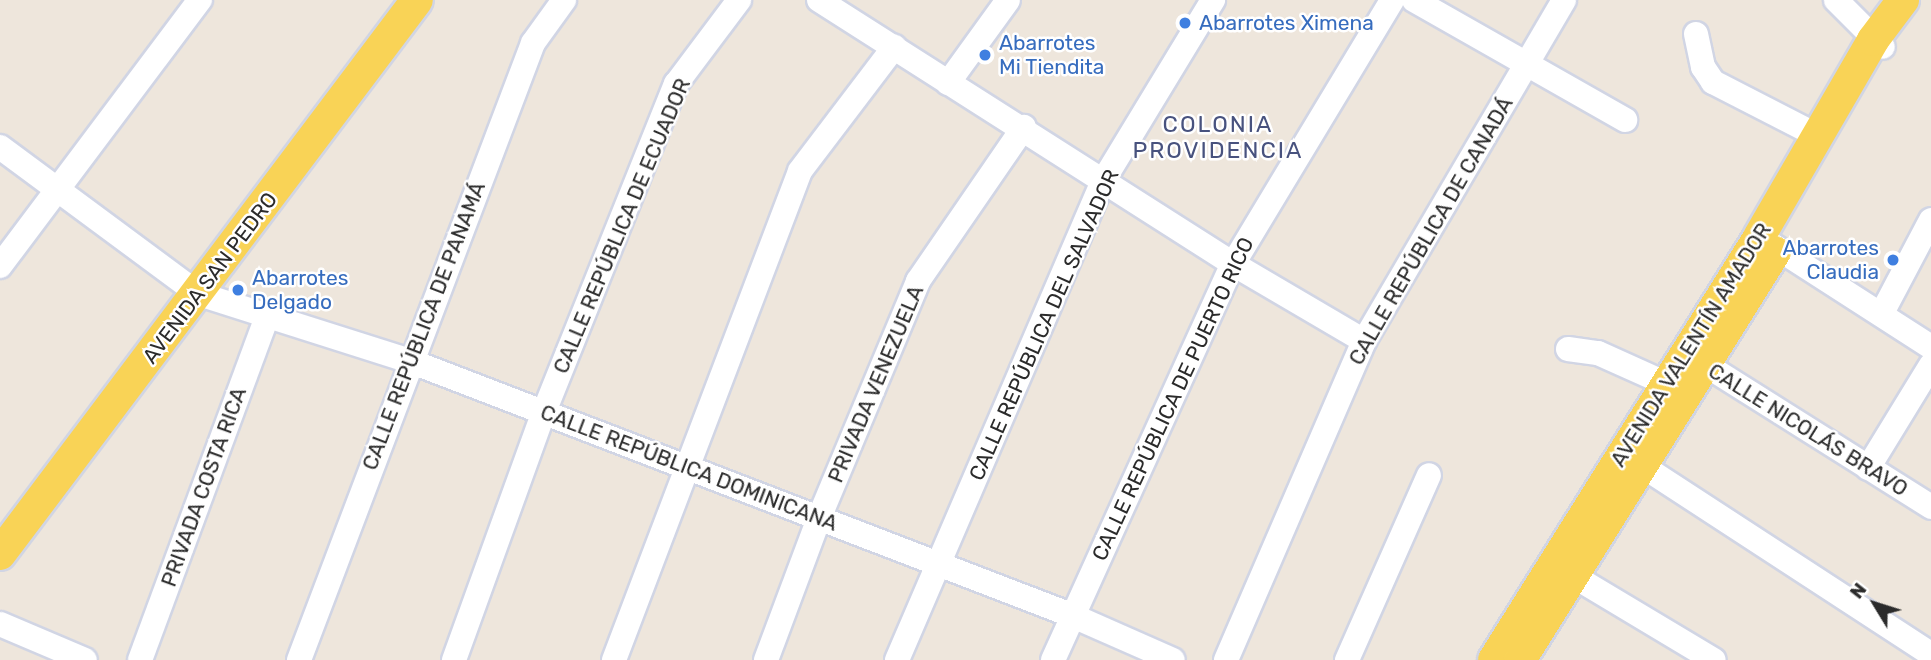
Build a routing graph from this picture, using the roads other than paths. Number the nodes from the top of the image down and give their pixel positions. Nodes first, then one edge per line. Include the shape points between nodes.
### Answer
1 (200, 0) edge
2 (400, 0) edge
3 (417, 0) edge
4 (564, 0) edge
5 (739, 0) edge
6 (819, 0) edge
7 (1008, 0) edge
8 (1213, 0) edge
9 (1392, 0) edge
10 (1413, 0) edge
11 (1564, 0) edge
12 (1836, 0) edge
13 (1903, 0) edge
14 (1696, 34) dead end
15 (1880, 39) junction
16 (894, 47) junction
17 (1527, 62) junction
18 (948, 83) junction
19 (1625, 120) dead end
20 (1024, 127) junction
21 (1818, 136) junction
22 (0, 147) edge
23 (1103, 181) junction
24 (57, 188) junction
25 (1931, 220) edge
26 (1769, 242) junction
27 (1233, 264) junction
28 (0, 265) edge
29 (194, 290) junction
30 (1882, 313) junction
31 (268, 314) junction
32 (1364, 341) junction
33 (1931, 347) edge
34 (1568, 349) dead end
35 (1696, 359) junction
36 (410, 361) junction
37 (1931, 365) edge
38 (1667, 384) junction
39 (544, 412) junction
40 (1634, 461) junction
41 (688, 468) junction
42 (1868, 468) junction
43 (1429, 475) dead end
44 (1931, 508) edge
45 (819, 518) junction
46 (0, 531) edge
47 (0, 554) edge
48 (940, 565) junction
49 (1564, 570) junction
50 (1071, 615) junction
51 (0, 624) edge
52 (1931, 654) edge
53 (85, 660) edge
54 (140, 660) edge
55 (299, 660) edge
56 (454, 660) edge
57 (614, 660) edge
58 (766, 660) edge
59 (897, 660) edge
60 (1052, 660) edge
61 (1173, 660) edge
62 (1226, 660) edge
63 (1347, 660) edge
64 (1494, 660) edge
65 (1520, 660) edge
66 (1714, 660) edge

1 - 24 street
2 - 29 main road, AVENIDA SAN PEDRO
3 - 29 main road, AVENIDA SAN PEDRO
4 - 36 street, CALLE REPÚBLICA DE PANAMÁ via 533,43
5 - 39 street, CALLE REPÚBLICA DE ECUADOR via 676,84
6 - 16 street
7 - 18 street
8 - 23 street, CALLE REPÚBLICA DEL SALVADOR
9 - 27 street, CALLE REPÚBLICA DE PUERTO RICO
10 - 17 street
11 - 17 street, CALLE REPÚBLICA DE CANADÁ
12 - 15 street
13 - 15 main road, AVENIDA VALENTÍN AMADOR
14 - 21 street via 1703,67 1713,82
15 - 21 main road, AVENIDA VALENTÍN AMADOR
15 - 26 main road, AVENIDA VALENTÍN AMADOR
16 - 18 street
16 - 41 street via 800,171
17 - 19 street
17 - 32 street, CALLE REPÚBLICA DE CANADÁ
18 - 20 street
20 - 23 street
20 - 45 street, PRIVADA VENEZUELA via 918,281
21 - 26 main road, AVENIDA VALENTÍN AMADOR
22 - 24 street
23 - 27 street
23 - 48 street, CALLE REPÚBLICA DEL SALVADOR
24 - 28 street
24 - 29 street
25 - 30 street
26 - 30 street
26 - 35 main road, AVENIDA VALENTÍN AMADOR
27 - 32 street
27 - 50 street, CALLE REPÚBLICA DE PUERTO RICO
29 - 31 street, CALLE REPÚBLICA DOMINICANA
29 - 46 main road, AVENIDA SAN PEDRO
29 - 47 main road, AVENIDA SAN PEDRO
30 - 33 street
31 - 36 street, CALLE REPÚBLICA DOMINICANA
31 - 54 street, PRIVADA COSTA RICA
32 - 62 street, CALLE REPÚBLICA DE CANADÁ
34 - 38 street via 1598,353
35 - 38 main road, AVENIDA VALENTÍN AMADOR
35 - 40 main road, AVENIDA VALENTÍN AMADOR
35 - 42 street, CALLE NICOLÁS BRAVO
36 - 39 street, CALLE REPÚBLICA DOMINICANA
36 - 55 street, CALLE REPÚBLICA DE PANAMÁ
37 - 42 street
38 - 40 main road, AVENIDA VALENTÍN AMADOR
39 - 41 street, CALLE REPÚBLICA DOMINICANA
39 - 56 street, CALLE REPÚBLICA DE ECUADOR
40 - 49 main road, AVENIDA VALENTÍN AMADOR
40 - 52 street
41 - 45 street, CALLE REPÚBLICA DOMINICANA
41 - 57 street
42 - 44 street, CALLE NICOLÁS BRAVO
43 - 63 street
45 - 48 street, CALLE REPÚBLICA DOMINICANA
45 - 58 street, PRIVADA VENEZUELA
48 - 50 street, CALLE REPÚBLICA DOMINICANA
48 - 59 street, CALLE REPÚBLICA DEL SALVADOR
49 - 64 main road, AVENIDA VALENTÍN AMADOR
49 - 65 main road, AVENIDA VALENTÍN AMADOR
49 - 66 street
50 - 60 street, CALLE REPÚBLICA DE PUERTO RICO
50 - 61 street, CALLE REPÚBLICA DOMINICANA
51 - 53 street

